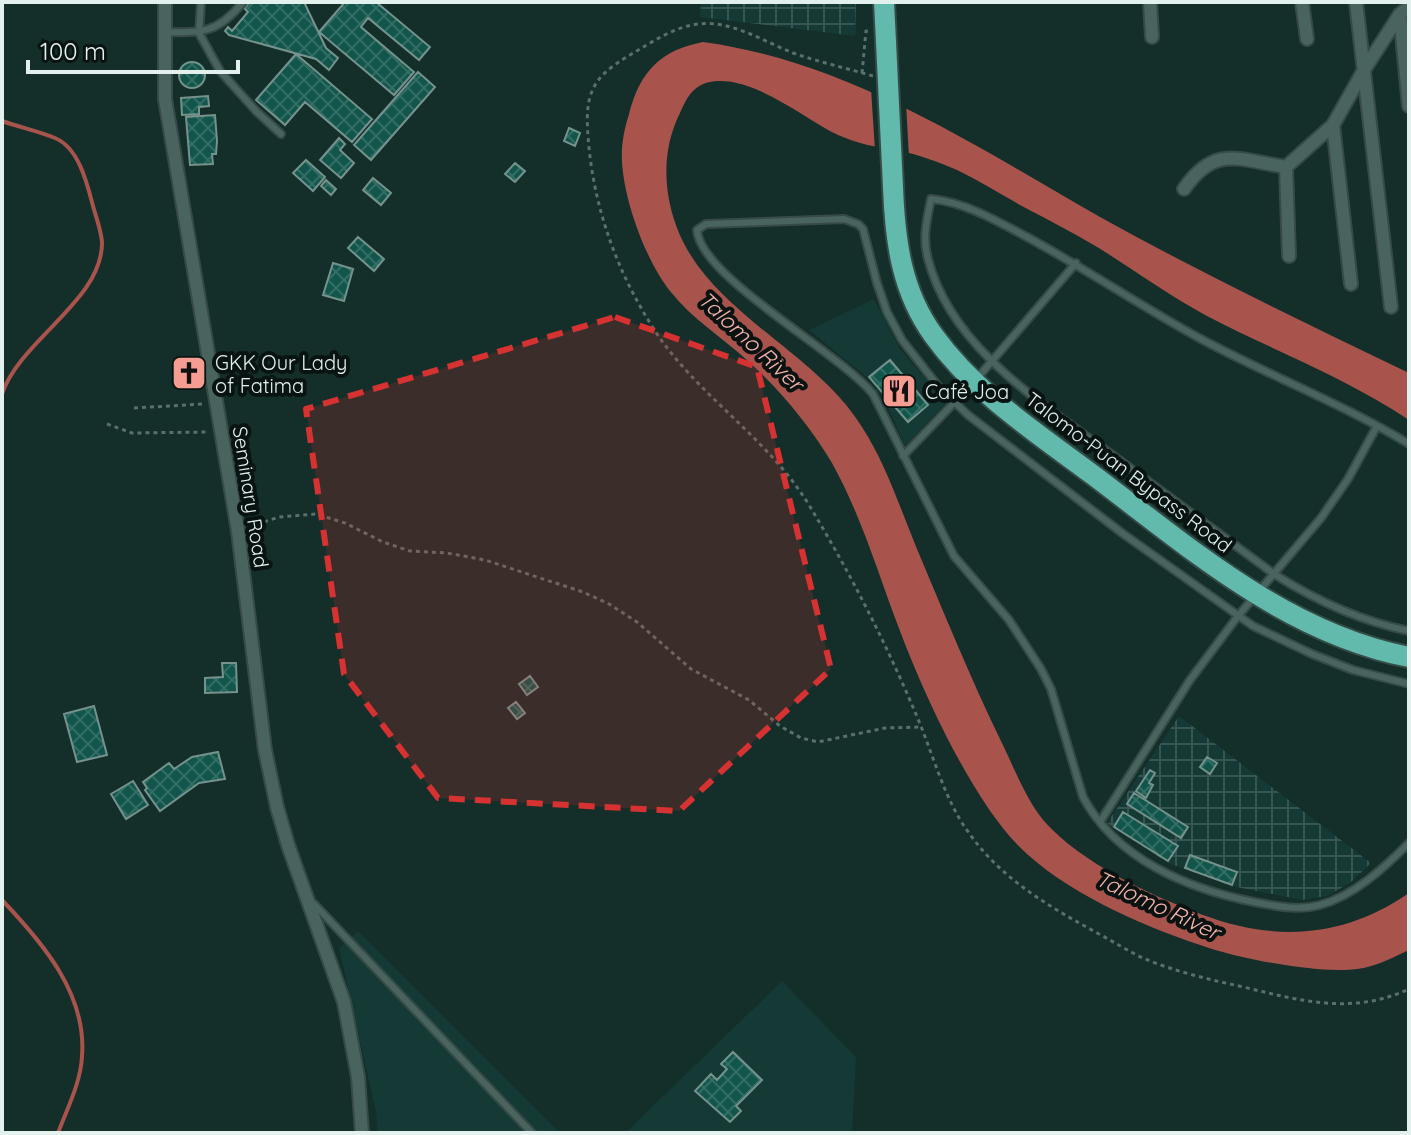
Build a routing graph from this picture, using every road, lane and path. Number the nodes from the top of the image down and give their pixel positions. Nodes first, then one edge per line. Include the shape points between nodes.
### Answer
1 (165, 2) edge
2 (201, 2) edge
3 (243, 2) edge
4 (884, 2) edge
5 (1150, 2) edge
6 (1302, 2) edge
7 (1356, 2) edge
8 (1405, 10) edge
9 (866, 31) dead end
10 (165, 32) junction
11 (199, 33) junction
12 (1152, 37) dead end
13 (1307, 39) dead end
14 (1364, 70) junction
15 (1409, 106) edge
16 (1333, 125) junction
17 (281, 134) dead end
18 (1286, 167) junction
19 (1184, 189) dead end
20 (1289, 256) dead end
21 (1076, 263) junction
22 (1351, 284) dead end
23 (1391, 307) dead end
24 (993, 360) junction
25 (974, 382) junction
26 (954, 403) junction
27 (216, 404) junction
28 (134, 408) dead end
29 (107, 424) dead end
30 (1377, 426) junction
31 (221, 432) junction
32 (1409, 444) edge
33 (903, 456) junction
34 (238, 531) junction
35 (1274, 574) junction
36 (1255, 595) junction
37 (1238, 616) junction
38 (1409, 631) edge
39 (1409, 657) edge
40 (1409, 684) edge
41 (922, 727) junction
42 (1100, 822) junction
43 (1409, 843) edge
44 (308, 899) junction
45 (1409, 989) edge
46 (362, 1133) edge
47 (532, 1133) edge

1 - 10 street, Seminary Road
2 - 11 lane
3 - 11 lane via 229,20
4 - 25 highway, Talomo-Puan Bypass Road, bridge via 898,255 918,310
5 - 12 street
6 - 13 street
7 - 14 street
8 - 14 street
8 - 15 street
9 - 41 path via 862,73 727,27 699,24 673,30 626,57 594,85 589,155 608,241 625,281 687,371 760,442 808,503 890,654
10 - 11 lane
10 - 27 street, Seminary Road via 165,99
11 - 17 lane via 220,71
14 - 16 street
14 - 23 street
16 - 18 street
16 - 22 street
18 - 19 street via 1219,159 1197,170
18 - 20 street
21 - 24 lane
21 - 24 lane via 973,210 931,199 925,243 936,283 961,326
21 - 30 lane via 1205,341
24 - 25 lane
24 - 35 lane
25 - 26 lane
25 - 36 highway, Talomo-Puan Bypass Road
26 - 33 lane
26 - 33 lane via 902,340 887,312 858,224 844,219 699,227 696,233 706,253 726,275 865,384
26 - 37 lane
27 - 28 path
27 - 31 street, Seminary Road
29 - 31 path via 132,433
30 - 32 lane
30 - 35 lane via 1336,496
31 - 34 street, Seminary Road
33 - 42 lane via 954,556 1009,620 1041,669 1083,797
34 - 41 path via 279,517 316,514 410,551 485,560 583,592 637,622 691,669 749,700 801,738 818,742 885,728
34 - 44 street, Seminary Road via 265,750 277,807
35 - 36 lane
35 - 38 lane via 1336,608
36 - 37 lane
36 - 39 highway, Talomo-Puan Bypass Road via 1322,630
37 - 40 lane via 1312,654
37 - 42 lane via 1190,680
41 - 45 path via 966,831 996,866 1038,900 1143,958 1219,982 1336,1005 1362,1005
42 - 43 lane via 1131,851 1186,883 1217,895 1299,908 1321,905 1358,886
44 - 46 street, Seminary Road via 344,1002
44 - 47 lane

